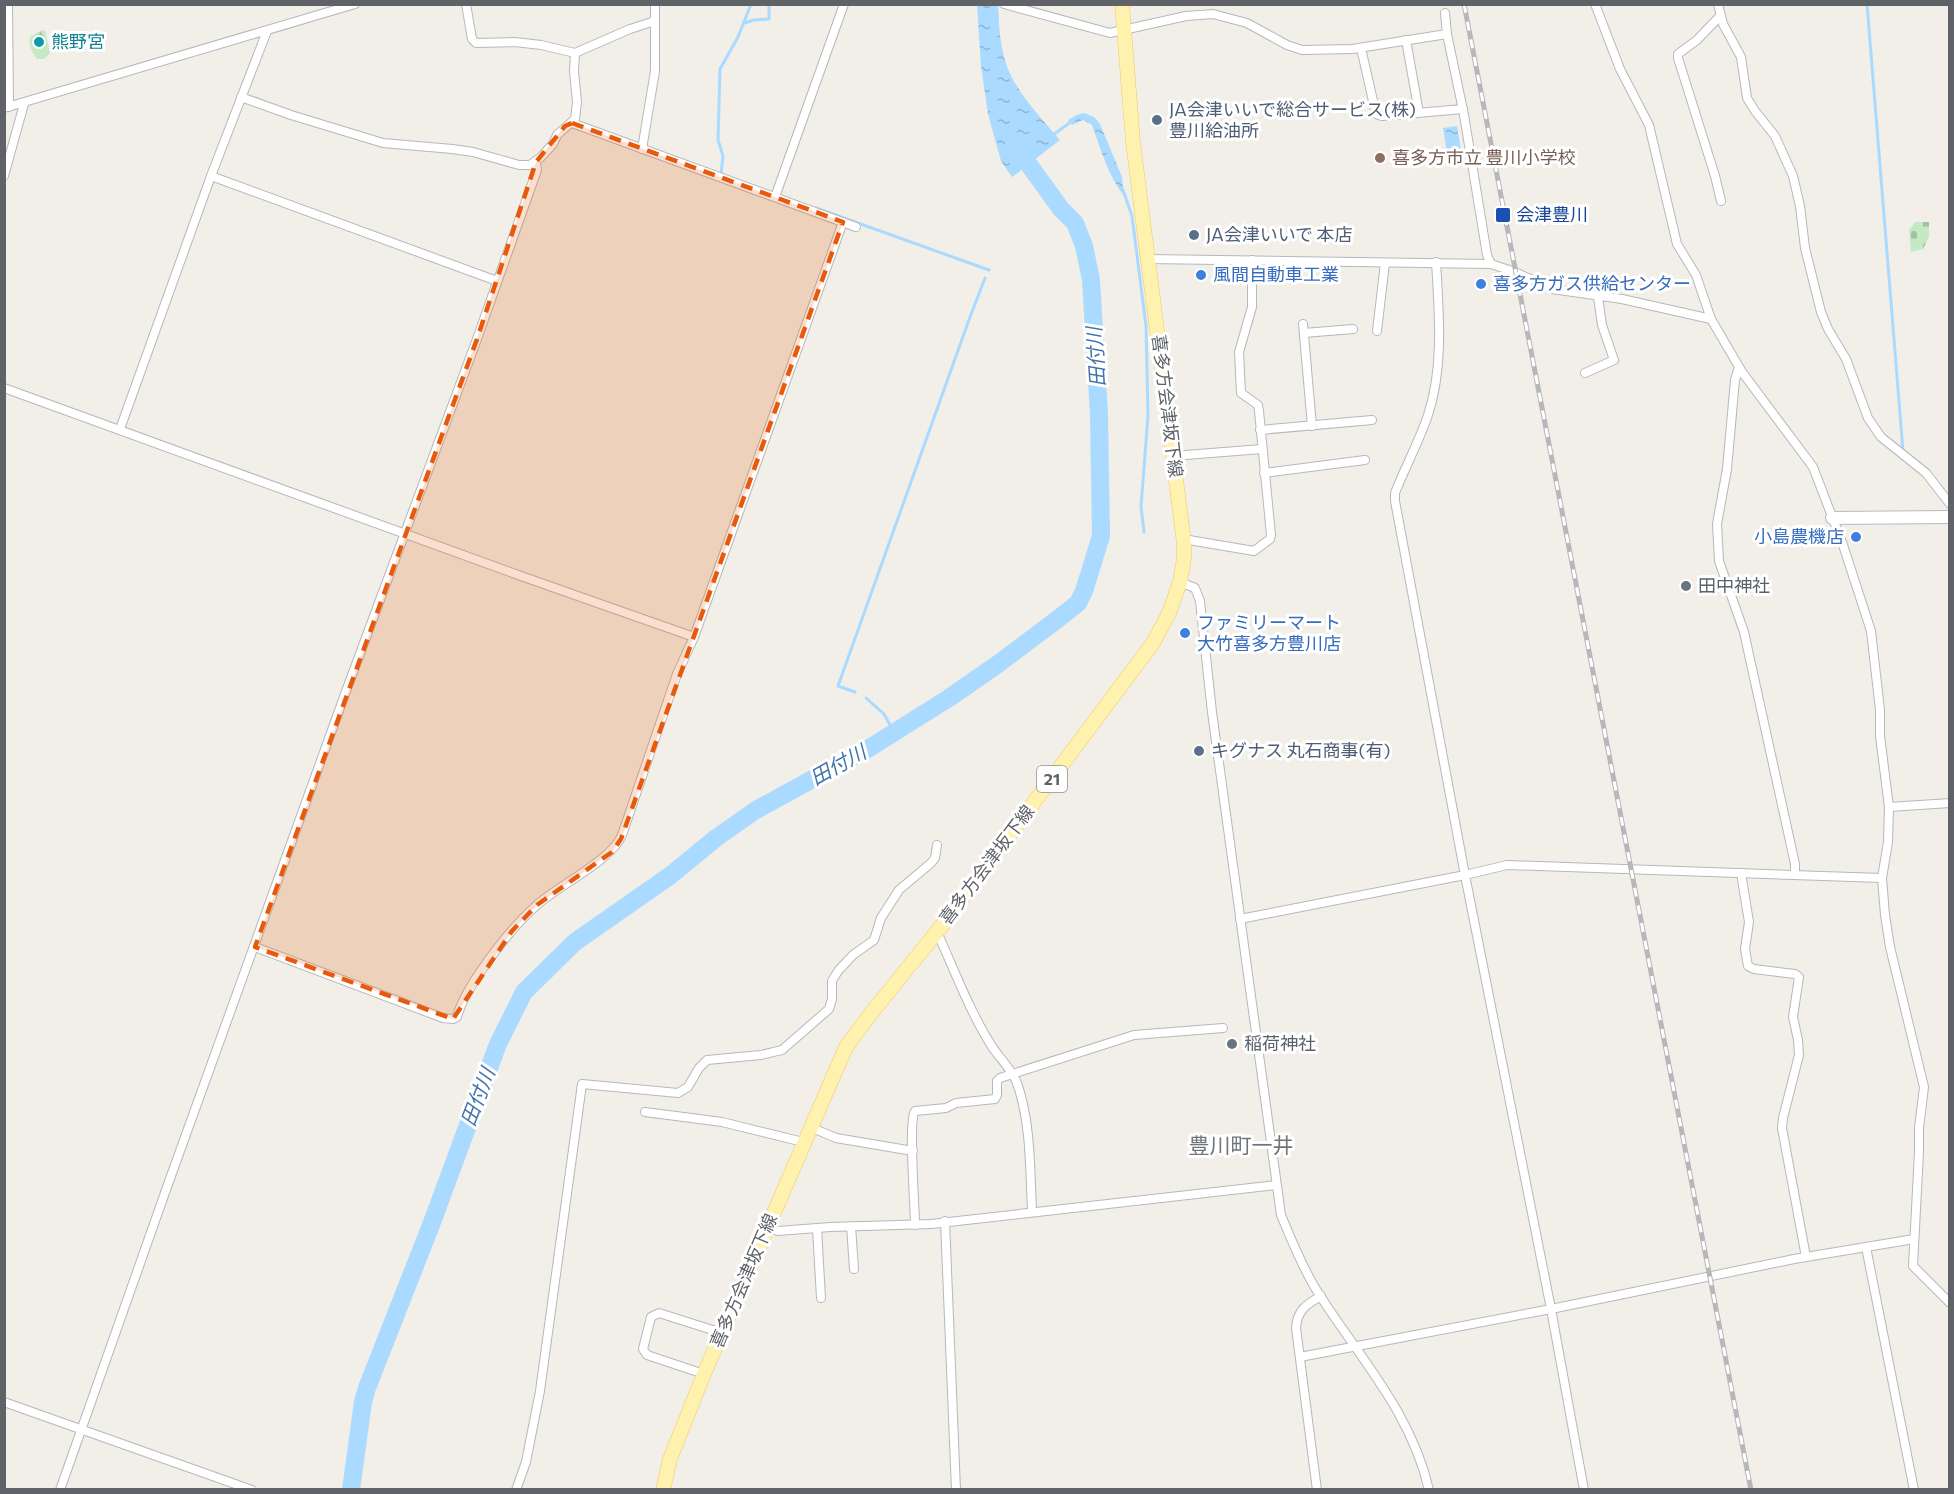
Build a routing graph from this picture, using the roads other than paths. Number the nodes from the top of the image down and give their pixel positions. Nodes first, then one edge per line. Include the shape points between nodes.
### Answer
1 (8, 4) edge
2 (354, 4) edge
3 (466, 4) edge
4 (655, 4) edge
5 (844, 4) edge
6 (1122, 4) edge
7 (1595, 4) edge
8 (1718, 4) edge
9 (1006, 5) edge
10 (1444, 13) dead end
11 (1720, 16) junction
12 (655, 21) junction
13 (1123, 30) junction
14 (267, 31) junction
15 (1447, 34) junction
16 (1406, 40) junction
17 (1362, 48) junction
18 (575, 53) junction
19 (241, 97) junction
20 (24, 104) junction
21 (7, 107) edge
22 (1463, 109) junction
23 (1419, 113) junction
24 (572, 123) junction
25 (642, 149) junction
26 (536, 162) junction
27 (4, 176) edge
28 (211, 176) junction
29 (775, 197) junction
30 (1721, 201) dead end
31 (843, 222) junction
32 (856, 227) dead end
33 (1147, 259) junction
34 (1252, 260) junction
35 (1436, 262) junction
36 (1385, 263) junction
37 (1491, 264) junction
38 (497, 281) junction
39 (1598, 297) junction
40 (1712, 319) junction
41 (1353, 329) dead end
42 (1377, 331) dead end
43 (1739, 367) junction
44 (1585, 372) dead end
45 (4, 388) edge
46 (1372, 420) dead end
47 (1312, 426) junction
48 (120, 429) junction
49 (1260, 430) junction
50 (1262, 449) junction
51 (1173, 456) junction
52 (1365, 460) dead end
53 (1264, 473) junction
54 (1950, 504) edge
55 (1950, 517) edge
56 (1832, 518) junction
57 (406, 533) junction
58 (1183, 539) junction
59 (1180, 582) junction
60 (694, 637) junction
61 (1950, 803) edge
62 (1889, 807) junction
63 (937, 845) dead end
64 (1741, 873) junction
65 (1465, 875) junction
66 (1795, 875) junction
67 (1882, 878) junction
68 (1240, 919) junction
69 (937, 932) junction
70 (255, 947) junction
71 (1222, 1028) dead end
72 (1013, 1074) junction
73 (645, 1112) dead end
74 (810, 1127) junction
75 (803, 1142) junction
76 (913, 1151) junction
77 (1276, 1185) junction
78 (1032, 1211) junction
79 (945, 1221) junction
80 (915, 1225) junction
81 (851, 1226) junction
82 (768, 1228) junction
83 (817, 1228) junction
84 (1914, 1239) junction
85 (1866, 1247) junction
86 (1806, 1257) junction
87 (854, 1269) dead end
88 (1321, 1296) junction
89 (821, 1298) dead end
90 (1950, 1303) edge
91 (1551, 1309) junction
92 (722, 1333) junction
93 (1354, 1346) junction
94 (1300, 1357) junction
95 (704, 1374) junction
96 (4, 1402) edge
97 (82, 1429) junction
98 (60, 1490) edge
99 (252, 1490) edge
100 (516, 1490) edge
101 (663, 1490) edge
102 (956, 1490) edge
103 (1317, 1490) edge
104 (1429, 1490) edge
105 (1584, 1490) edge
106 (1914, 1490) edge

1 - 21 street
2 - 14 street
3 - 18 street via 476,43 515,42
4 - 12 street
5 - 29 street
6 - 13 main road, 喜多方会津坂下線 / 21
7 - 40 street via 1620,69 1649,125 1677,244 1696,276
8 - 11 street
9 - 13 street via 1100,31
10 - 15 street
11 - 30 street via 1678,58
11 - 54 street via 1741,57 1749,102 1775,136 1793,176 1821,312 1846,359 1868,418 1881,437 1926,473
12 - 18 street
12 - 25 street via 655,71
13 - 17 street via 1213,14 1247,23 1302,50
13 - 33 main road, 喜多方会津坂下線 / 21
14 - 19 street
14 - 20 street
15 - 16 street
15 - 22 street
16 - 17 street
16 - 23 street
17 - 23 street via 1376,114
18 - 24 street via 577,102
19 - 26 street via 383,142 473,152 519,165
19 - 28 street
20 - 21 street
20 - 27 street
22 - 23 street
22 - 37 street
24 - 25 street
24 - 26 street via 563,128
25 - 29 street
26 - 38 street via 537,170
28 - 38 street
28 - 48 street
29 - 31 street
31 - 32 street
31 - 60 street
33 - 34 street
33 - 51 main road, 喜多方会津坂下線 / 21
34 - 36 street
34 - 49 street via 1252,307 1239,358 1241,393 1258,405
35 - 36 street
35 - 37 street
35 - 65 street via 1437,378 1428,416 1395,501
36 - 42 street
37 - 39 street via 1552,290
38 - 57 street
39 - 40 street
39 - 44 street via 1602,325 1614,360
40 - 43 street
41 - 47 street via 1303,329
43 - 56 street via 1813,467
43 - 66 street via 1717,524 1719,561 1744,632
45 - 48 street
46 - 47 street
47 - 49 street
48 - 57 street
49 - 50 street
50 - 51 street
50 - 53 street
51 - 58 main road, 喜多方会津坂下線 / 21
52 - 53 street
53 - 58 street via 1270,539 1249,551
55 - 56 street
56 - 62 street via 1871,631
57 - 60 street
57 - 70 street
58 - 59 main road, 喜多方会津坂下線 / 21 via 1185,558
59 - 68 street via 1195,588 1200,601
59 - 69 main road, 喜多方会津坂下線 / 21 via 1153,643
60 - 70 street via 677,674 617,845 537,905 496,950 457,1017 443,1018
61 - 62 street
62 - 67 street
63 - 100 street via 931,863 897,893 881,918 874,940 838,971 832,981 829,1009 782,1050 711,1058 678,1094 582,1084 540,1391 526,1462
64 - 65 street via 1519,864
64 - 66 street
64 - 86 street via 1749,922 1745,949 1748,966 1799,978 1793,1017 1799,1055 1782,1128
65 - 68 street
65 - 91 street
66 - 67 street
67 - 84 street via 1890,947 1924,1087
68 - 77 street
69 - 72 street via 991,1045
69 - 74 main road, 喜多方会津坂下線 / 21 via 846,1047
70 - 97 street
71 - 72 street via 1134,1035
72 - 76 street via 997,1081 995,1099 915,1111
72 - 78 street via 1027,1130
73 - 75 street via 722,1122
74 - 75 main road, 喜多方会津坂下線 / 21
74 - 76 street via 836,1138
75 - 82 main road, 喜多方会津坂下線 / 21
76 - 80 street
77 - 78 street
77 - 88 street via 1287,1230
78 - 79 street
79 - 80 street
79 - 102 street
80 - 81 street
81 - 83 street
81 - 87 street
82 - 83 street
82 - 92 main road, 喜多方会津坂下線 / 21
83 - 89 street
84 - 85 street
84 - 90 street via 1913,1266
85 - 86 street
85 - 106 street
86 - 91 street
88 - 93 street
88 - 94 street via 1298,1315
91 - 93 street
91 - 105 street
92 - 95 main road, 喜多方会津坂下線 / 21
92 - 95 street via 659,1313 651,1317 643,1349 646,1355
93 - 94 street
93 - 104 street via 1401,1414
94 - 103 street
95 - 101 main road, 喜多方会津坂下線 / 21 via 670,1460
96 - 97 street
97 - 98 street
97 - 99 street

